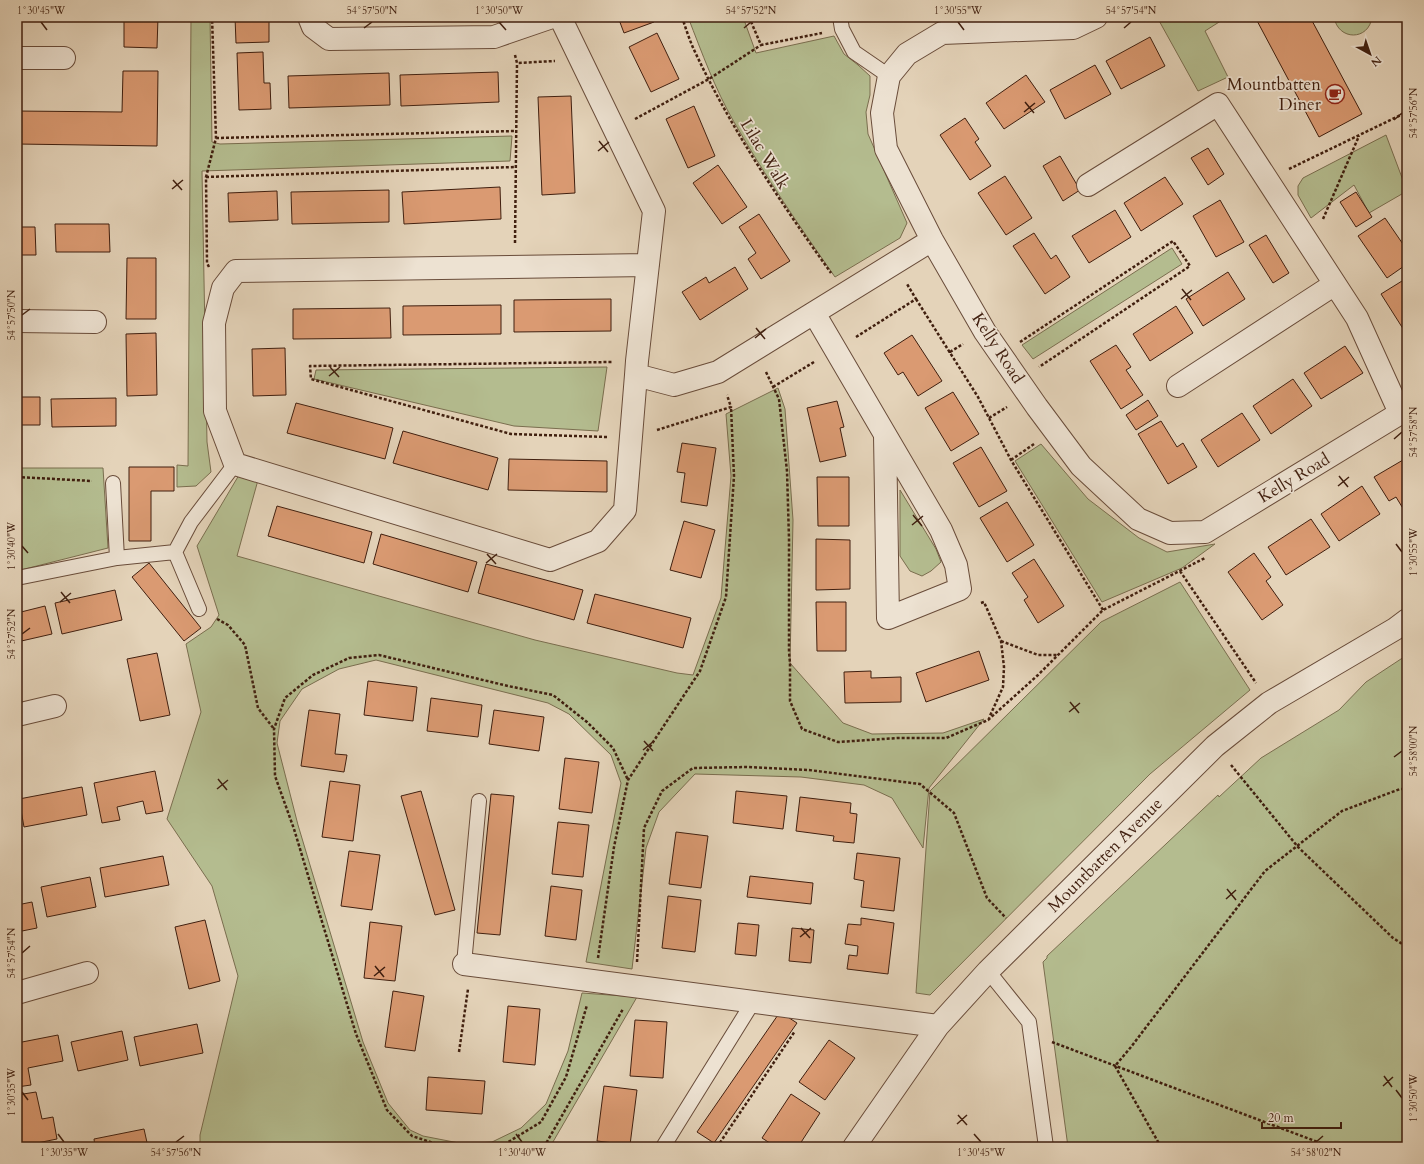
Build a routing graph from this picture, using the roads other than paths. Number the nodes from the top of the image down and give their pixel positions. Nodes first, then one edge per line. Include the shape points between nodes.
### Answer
1 (309, 17) edge
2 (552, 17) edge
3 (560, 17) edge
4 (1096, 17) edge
5 (841, 23) edge
6 (17, 58) edge
7 (64, 58) dead end
8 (888, 76) junction
9 (1088, 185) dead end
10 (932, 240) junction
11 (648, 265) junction
12 (1335, 284) junction
13 (814, 313) junction
14 (17, 321) edge
15 (94, 322) dead end
16 (637, 368) junction
17 (1178, 386) dead end
18 (1404, 411) edge
19 (885, 434) junction
20 (235, 464) junction
21 (113, 483) road end
22 (175, 552) junction
23 (117, 558) junction
24 (17, 578) edge
25 (199, 609) road end
26 (1407, 620) edge
27 (55, 706) dead end
28 (17, 715) edge
29 (479, 802) dead end
30 (468, 965) joint
31 (988, 971) junction
32 (86, 973) dead end
33 (17, 993) edge
34 (753, 1002) junction
35 (938, 1026) junction
36 (663, 1147) edge
37 (854, 1147) edge
38 (1046, 1147) edge

1 - 2 street via 313,27 329,39 494,37
3 - 11 street via 654,211
4 - 8 street via 1073,28 942,33 907,54
5 - 8 lane via 854,52
6 - 7 street
8 - 10 street, Kelly Road via 882,113 886,149
9 - 12 street via 1218,104
10 - 13 street
10 - 18 street, Kelly Road via 985,332 1081,466 1138,519 1170,534 1205,532
11 - 16 street
11 - 20 street via 236,271 223,288 214,323 214,412
12 - 17 street
12 - 18 street via 1357,318
13 - 16 street via 718,372 674,385
13 - 19 street
14 - 15 street
16 - 20 street via 625,510 598,541 550,560
19 - 19 street via 941,530 956,565 960,589 888,618
20 - 22 lane via 191,522
21 - 23 lane
22 - 23 lane
22 - 25 lane
23 - 24 lane
26 - 31 street, Mountbatten Avenue via 1270,703 1215,746
27 - 28 street
29 - 30 lane
30 - 34 street
31 - 35 street, Mountbatten Avenue
31 - 38 lane via 1029,1022
32 - 33 street
34 - 35 street
34 - 36 lane
35 - 37 street, Mountbatten Avenue

